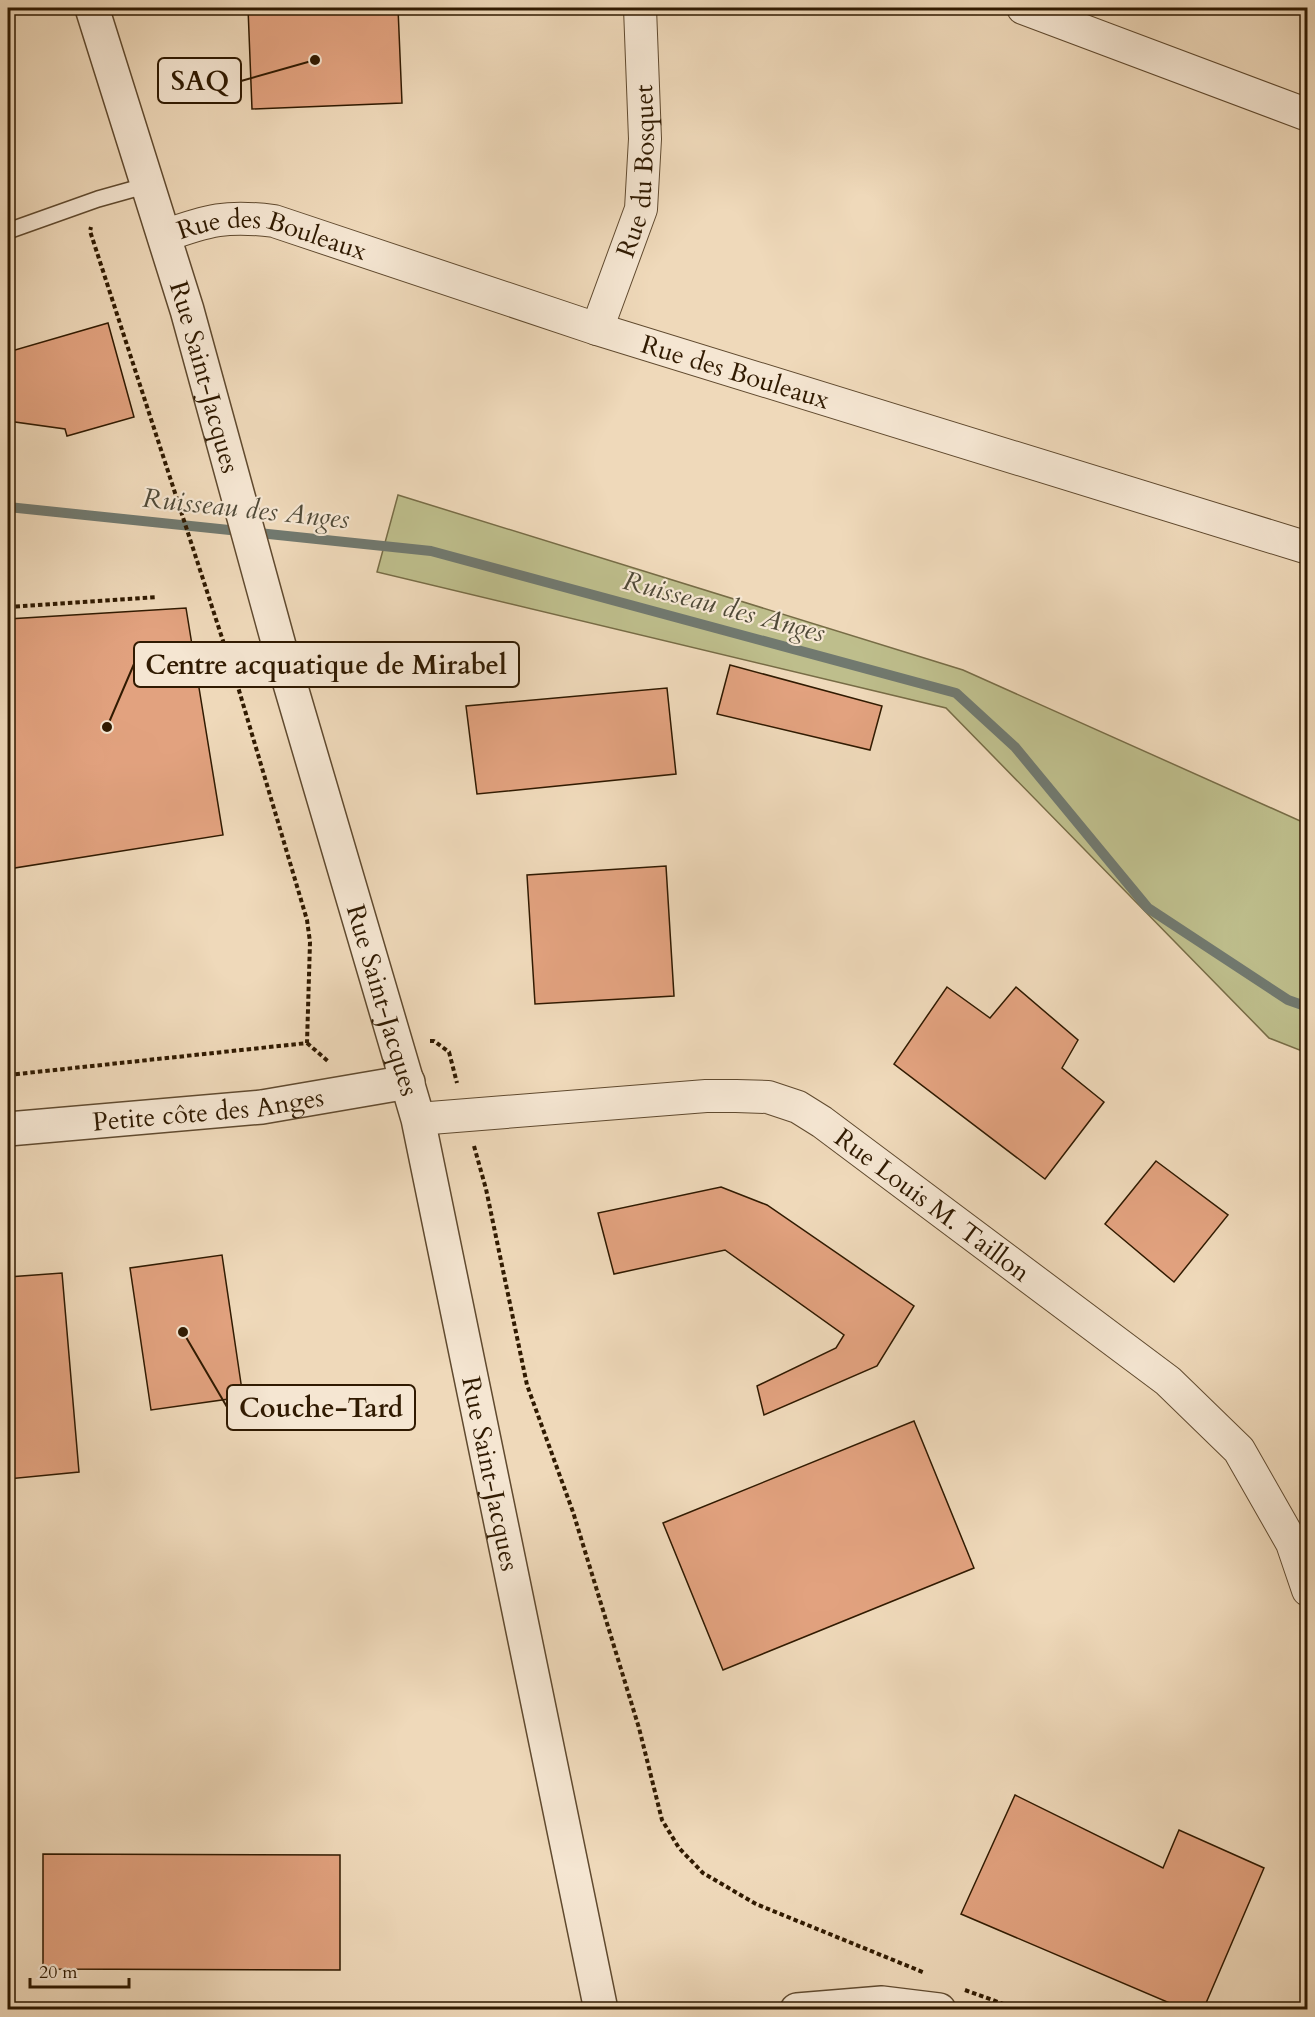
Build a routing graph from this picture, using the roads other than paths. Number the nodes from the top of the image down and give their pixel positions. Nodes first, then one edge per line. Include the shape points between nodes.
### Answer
1 (92, 8) edge
2 (640, 8) edge
3 (1023, 8) edge
4 (1308, 115) edge
5 (148, 185) junction
6 (8, 231) edge
7 (164, 236) junction
8 (597, 329) junction
9 (1308, 548) edge
10 (408, 1082) junction
11 (418, 1119) junction
12 (8, 1129) edge
13 (1308, 1590) edge
14 (950, 1999) edge
15 (601, 2010) edge
16 (797, 2010) edge

1 - 5 street, Rue Saint-Jacques
2 - 8 street, Rue du Bosquet via 645,139 641,209
3 - 4 street
5 - 6 lane
5 - 7 street, Rue Saint-Jacques
7 - 8 street, Rue des Bouleaux via 224,218 274,221
7 - 10 street, Rue Saint-Jacques via 283,660
8 - 9 street, Rue des Bouleaux
10 - 11 street, Rue Saint-Jacques
10 - 12 street, Petite côte des Anges via 262,1107
11 - 13 street, Rue Louis M. Taillon via 706,1096 768,1097 798,1107 1168,1381 1239,1450 1292,1543
11 - 15 street, Rue Saint-Jacques
14 - 16 street

